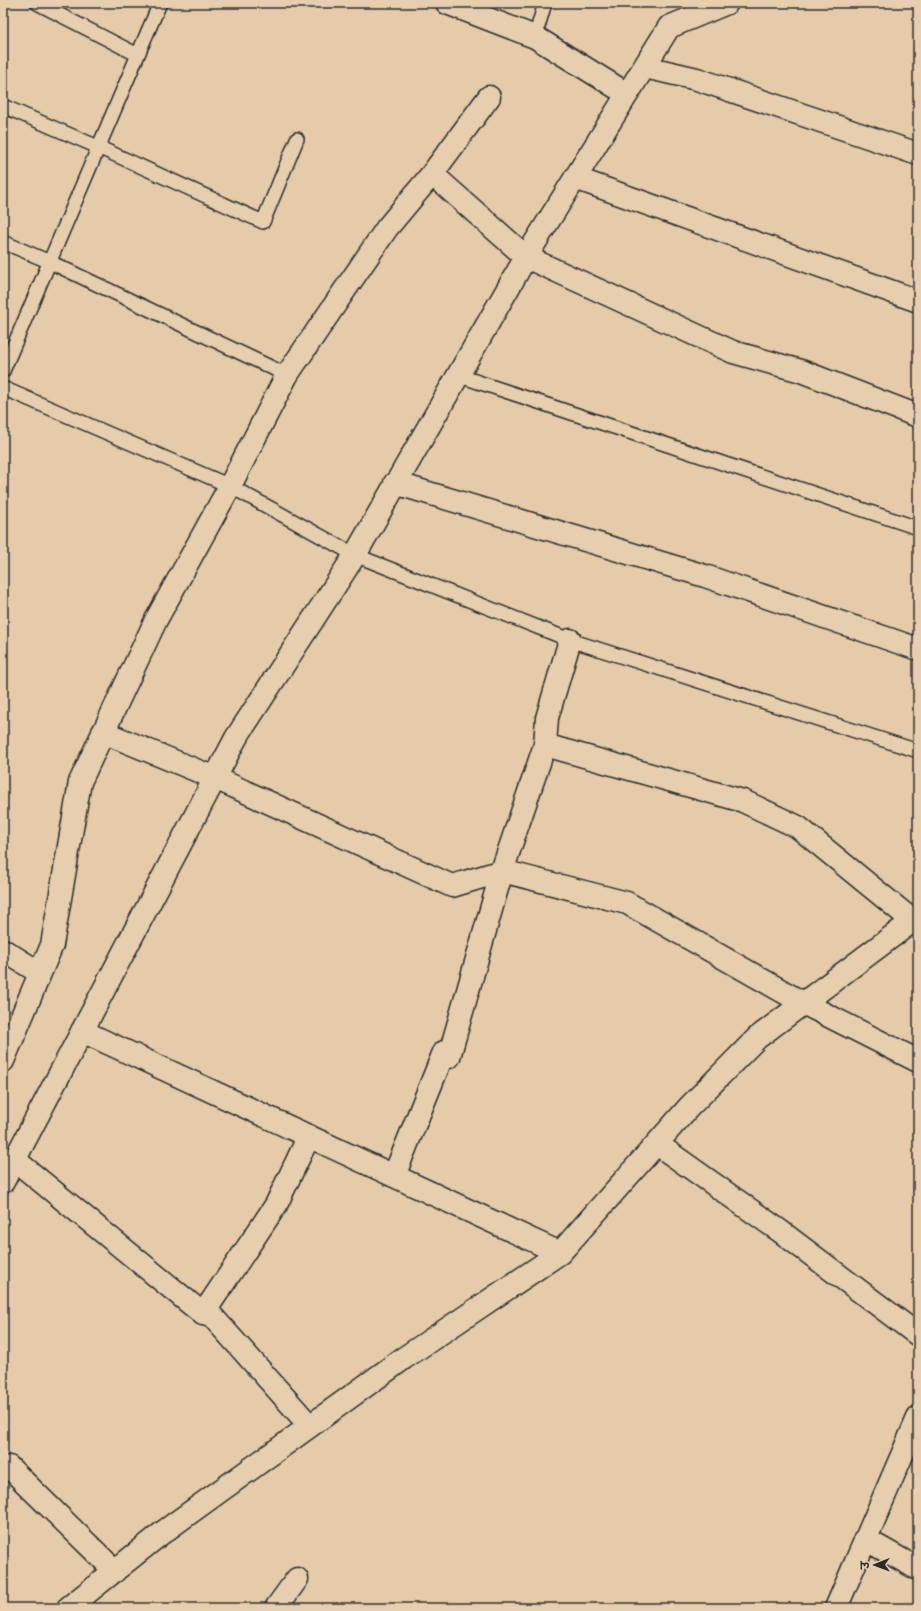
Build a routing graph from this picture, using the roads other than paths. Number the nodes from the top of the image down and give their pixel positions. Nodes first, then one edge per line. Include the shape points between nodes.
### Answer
1 (37, 3) edge
2 (160, 3) edge
3 (447, 3) edge
4 (545, 3) edge
5 (727, 3) edge
6 (535, 37) junction
7 (138, 55) junction
8 (645, 66) junction
9 (627, 94) junction
10 (489, 97) dead end
11 (3, 106) edge
12 (297, 139) dead end
13 (98, 147) junction
14 (918, 154) edge
15 (432, 174) junction
16 (575, 178) junction
17 (3, 242) edge
18 (526, 257) junction
19 (50, 262) junction
20 (918, 301) edge
21 (3, 371) edge
22 (287, 375) junction
23 (458, 375) junction
24 (3, 388) edge
25 (918, 416) edge
26 (395, 483) junction
27 (230, 486) junction
28 (918, 528) edge
29 (354, 555) junction
30 (570, 640) junction
31 (918, 649) edge
32 (103, 732) junction
33 (545, 745) junction
34 (918, 750) edge
35 (215, 778) junction
36 (502, 871) junction
37 (915, 919) edge
38 (3, 950) edge
39 (40, 972) junction
40 (803, 1003) junction
41 (82, 1031) junction
42 (3, 1061) edge
43 (918, 1061) edge
44 (309, 1136) junction
45 (657, 1144) junction
46 (15, 1160) junction
47 (394, 1176) junction
48 (3, 1182) edge
49 (560, 1253) junction
50 (203, 1314) junction
51 (918, 1335) edge
52 (918, 1418) edge
53 (310, 1426) junction
54 (9, 1468) dead end
55 (865, 1539) junction
56 (918, 1570) edge
57 (115, 1571) junction
58 (297, 1579) dead end
59 (68, 1608) edge
60 (276, 1608) edge
61 (836, 1608) edge

1 - 7 lane
2 - 7 lane
3 - 6 street
4 - 6 lane
5 - 8 street via 669,28
6 - 9 street
7 - 13 lane
8 - 9 street
8 - 14 street via 697,79
9 - 16 street
10 - 15 street
11 - 13 lane
12 - 13 lane via 262,222
13 - 19 lane
15 - 18 street
15 - 22 street via 387,228
16 - 18 street
16 - 20 street
17 - 19 lane
18 - 23 street
18 - 25 street via 733,352 801,371
19 - 21 lane
19 - 22 lane
22 - 27 street
23 - 26 street
23 - 28 lane
24 - 27 lane
26 - 29 street
26 - 31 street via 705,576
27 - 29 lane
27 - 32 street via 156,620
29 - 30 lane
29 - 35 street via 236,738
30 - 33 street via 547,718
30 - 34 lane
32 - 35 street
32 - 39 street via 80,782 52,945
33 - 36 street
33 - 37 street via 743,801 798,827
35 - 36 street via 452,886
35 - 41 street
36 - 40 street via 627,903
36 - 47 street via 448,1057 444,1052
37 - 40 street
38 - 39 street
39 - 42 street
40 - 43 street
40 - 45 street via 757,1038 689,1107
41 - 44 street
41 - 46 street
44 - 47 street
44 - 50 street via 276,1205
45 - 49 street
45 - 51 street via 780,1231
46 - 48 street
46 - 50 street
47 - 49 street
49 - 53 street via 404,1358
50 - 53 street via 212,1316
52 - 55 street
53 - 57 street via 162,1533
54 - 57 street
55 - 56 street
55 - 61 street
57 - 59 street
58 - 60 street

